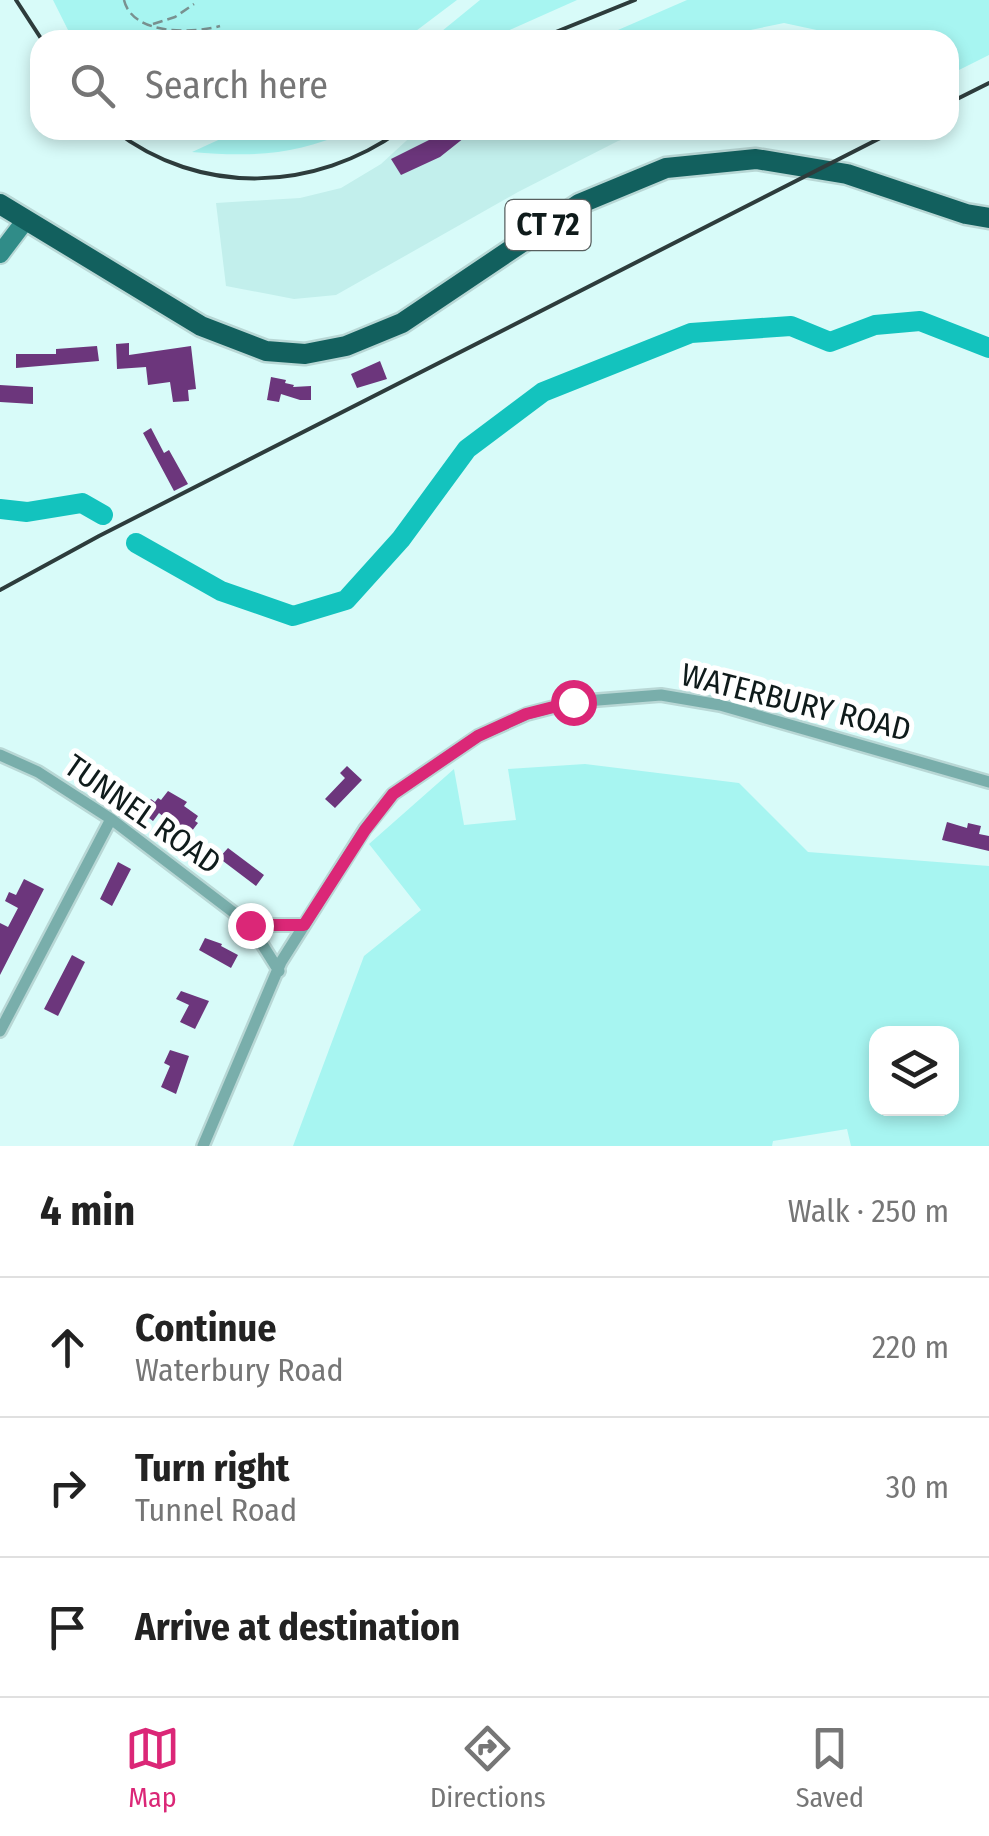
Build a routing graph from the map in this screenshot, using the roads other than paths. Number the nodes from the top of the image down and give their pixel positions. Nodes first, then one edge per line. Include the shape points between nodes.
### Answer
1 (0, 204) edge
2 (989, 218) edge
3 (24, 220) junction
4 (0, 254) edge
5 (0, 755) edge
6 (989, 782) edge
7 (111, 819) junction
8 (250, 925) junction
9 (304, 925) junction
10 (280, 967) junction
11 (0, 1032) edge
12 (203, 1146) edge

1 - 3 highway, CT 72
2 - 3 highway, CT 72 via 846,174 774,162 666,168 579,204 402,323 305,354 266,351 200,326
3 - 4 main road
5 - 7 street, TUNNEL ROAD
6 - 9 street, WATERBURY ROAD via 720,705 662,696 573,702 478,736 393,794
7 - 8 street, TUNNEL ROAD
7 - 11 street
8 - 9 street
8 - 10 street, TUNNEL ROAD
9 - 10 street, WATERBURY ROAD
10 - 12 street, WATERBURY ROAD

